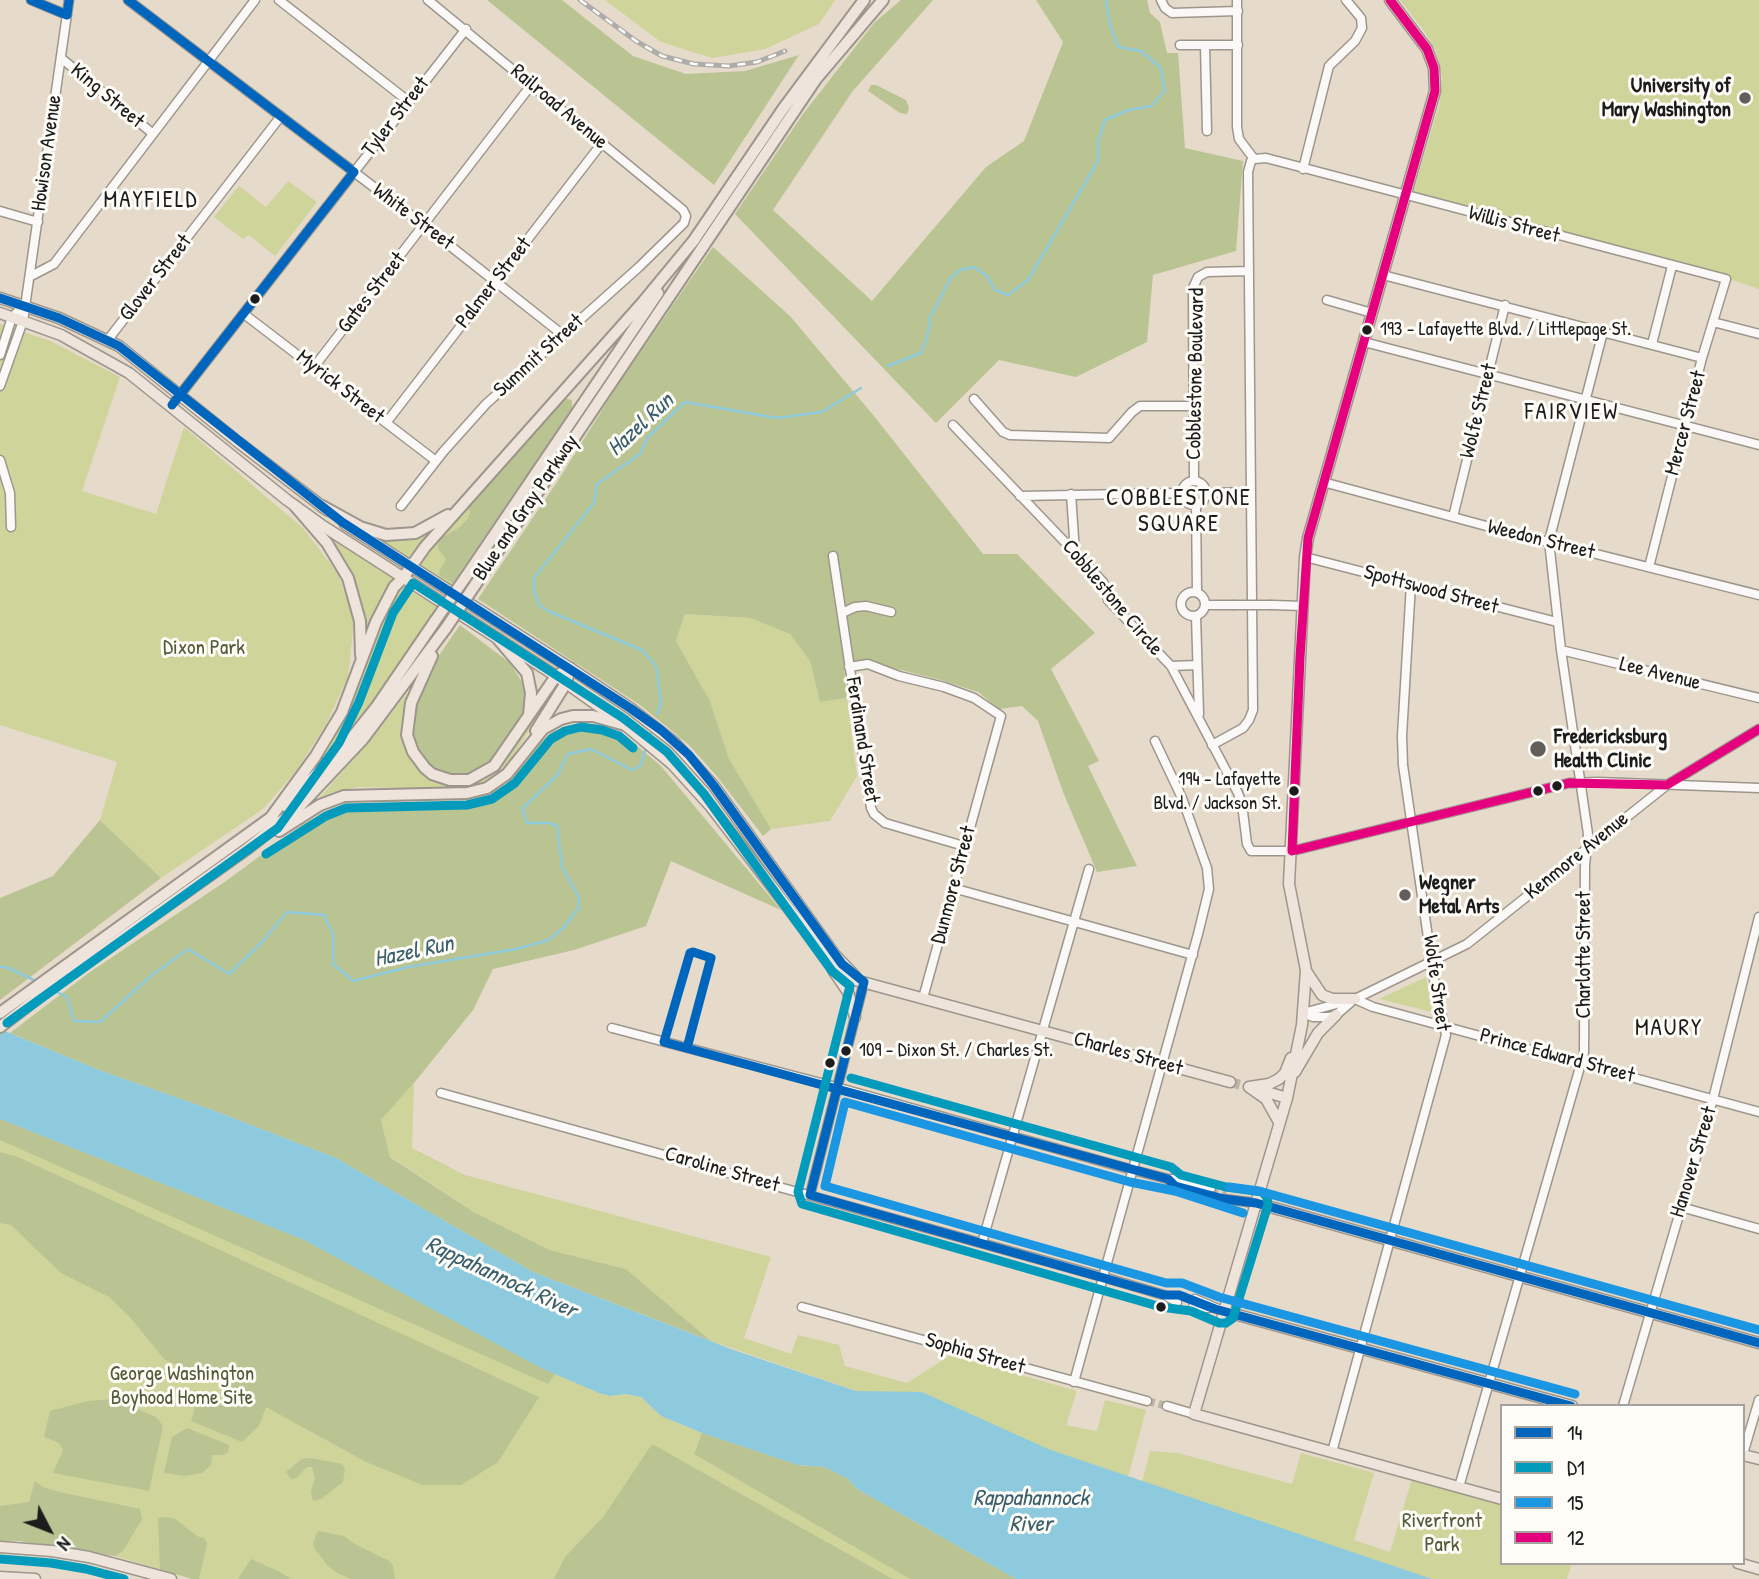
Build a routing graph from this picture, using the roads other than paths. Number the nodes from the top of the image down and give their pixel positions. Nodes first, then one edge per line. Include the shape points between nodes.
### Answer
1 (31, 0) edge
2 (69, 0) edge
3 (128, 0) edge
4 (255, 0) edge
5 (279, 0) edge
6 (428, 0) edge
7 (864, 0) edge
8 (883, 0) edge
9 (1161, 0) edge
10 (1237, 0) edge
11 (1346, 0) edge
12 (1390, 0) edge
13 (1238, 11) junction
14 (67, 15) junction
15 (466, 29) junction
16 (1180, 45) dead end
17 (1205, 45) junction
18 (1238, 45) junction
19 (61, 58) junction
20 (209, 61) junction
21 (532, 84) junction
22 (408, 102) junction
23 (281, 116) junction
24 (1207, 131) dead end
25 (152, 133) junction
26 (602, 144) junction
27 (1254, 159) junction
28 (1303, 169) junction
29 (354, 172) junction
30 (745, 174) junction
31 (1405, 196) junction
32 (0, 211) edge
33 (686, 216) joint
34 (38, 222) junction
35 (425, 226) junction
36 (699, 243) junction
37 (1672, 266) junction
38 (1249, 271) junction
39 (1383, 275) junction
40 (31, 276) junction
41 (1726, 279) joint
42 (496, 281) junction
43 (0, 298) edge
44 (1327, 300) dead end
45 (1505, 305) junction
46 (24, 306) junction
47 (0, 313) edge
48 (1371, 313) junction
49 (244, 314) junction
50 (12, 317) junction
51 (23, 321) junction
52 (1713, 322) junction
53 (1603, 332) junction
54 (1759, 334) edge
55 (563, 335) junction
56 (107, 341) junction
57 (1364, 342) junction
58 (1652, 344) junction
59 (0, 355) edge
60 (1702, 358) junction
61 (314, 367) junction
62 (1488, 374) junction
63 (0, 386) edge
64 (181, 395) junction
65 (974, 399) dead end
66 (1586, 400) junction
67 (172, 405) junction
68 (1194, 406) junction
69 (386, 423) junction
70 (953, 425) dead end
71 (1685, 425) junction
72 (1759, 445) edge
73 (0, 460) edge
74 (436, 461) junction
75 (1, 469) edge
76 (1194, 481) junction
77 (1323, 482) junction
78 (1251, 492) junction
79 (1182, 493) junction
80 (1206, 493) junction
81 (1071, 494) junction
82 (1020, 496) junction
83 (464, 502) junction
84 (1196, 505) junction
85 (295, 506) junction
86 (322, 506) junction
87 (401, 506) dead end
88 (1453, 517) junction
89 (10, 527) dead end
90 (1549, 541) junction
91 (1075, 552) junction
92 (833, 556) dead end
93 (1304, 558) junction
94 (411, 567) junction
95 (1649, 567) junction
96 (404, 578) junction
97 (1411, 584) junction
98 (1197, 592) junction
99 (1759, 594) edge
100 (1205, 605) junction
101 (1303, 606) junction
102 (891, 612) dead end
103 (842, 613) junction
104 (1196, 616) junction
105 (1557, 622) junction
106 (446, 628) junction
107 (498, 639) junction
108 (1560, 650) junction
109 (1197, 665) junction
110 (360, 666) junction
111 (1171, 666) junction
112 (849, 667) junction
113 (570, 668) junction
114 (561, 680) junction
115 (1759, 698) edge
116 (528, 718) junction
117 (1199, 719) junction
118 (625, 725) junction
119 (1759, 729) edge
120 (1155, 741) dead end
121 (1212, 746) junction
122 (526, 749) junction
123 (1581, 782) junction
124 (1667, 785) junction
125 (1759, 789) edge
126 (268, 820) junction
127 (1411, 821) junction
128 (964, 846) junction
129 (1587, 848) junction
130 (1293, 850) junction
131 (229, 862) junction
132 (1089, 869) dead end
133 (953, 888) junction
134 (1759, 917) edge
135 (1073, 922) junction
136 (809, 936) junction
137 (1193, 955) junction
138 (1432, 961) junction
139 (79, 963) junction
140 (1306, 970) junction
141 (864, 982) junction
142 (923, 998) junction
143 (1355, 999) junction
144 (0, 1013) edge
145 (1303, 1013) junction
146 (1336, 1015) junction
147 (855, 1017) junction
148 (1444, 1025) junction
149 (0, 1027) edge
150 (612, 1028) dead end
151 (1042, 1030) junction
152 (1298, 1050) junction
153 (1581, 1063) junction
154 (1163, 1064) junction
155 (1293, 1075) junction
156 (1230, 1082) tunnel mouth
157 (836, 1087) junction
158 (1249, 1087) junction
159 (441, 1093) dead end
160 (1287, 1098) junction
161 (1713, 1098) junction
162 (1759, 1112) edge
163 (1279, 1122) junction
164 (1013, 1136) junction
165 (1133, 1170) junction
166 (1210, 1192) tunnel mouth
167 (810, 1195) junction
168 (1225, 1196) tunnel mouth
169 (1252, 1202) junction
170 (1681, 1207) junction
171 (1759, 1229) edge
172 (1390, 1241) junction
173 (982, 1243) junction
174 (1518, 1276) junction
175 (1102, 1277) junction
176 (1178, 1299) tunnel mouth
177 (1194, 1303) tunnel mouth
178 (803, 1307) dead end
179 (1219, 1310) junction
180 (1650, 1313) junction
181 (1759, 1343) edge
182 (1361, 1349) junction
183 (1074, 1382) junction
184 (1488, 1384) junction
185 (1759, 1400) edge
186 (1147, 1401) tunnel mouth
187 (1564, 1404) edge
188 (1624, 1404) edge
189 (1167, 1406) tunnel mouth
190 (1194, 1414) junction
191 (1745, 1448) edge
192 (1332, 1452) junction
193 (1459, 1487) junction
194 (1500, 1498) edge
195 (0, 1548) edge
196 (0, 1577) edge
197 (35, 1579) edge
198 (171, 1579) edge

1 - 14 street
2 - 14 street, Howison Avenue
3 - 20 street, White Street
4 - 20 street
5 - 22 street
6 - 15 street, Railroad Avenue
7 - 30 highway, Blue and Gray Parkway via 783,109
8 - 30 highway, Blue and Gray Parkway
9 - 13 street via 1172,13
10 - 13 street
11 - 28 street via 1361,18 1362,29 1329,66
12 - 31 main road via 1425,46 1436,82
13 - 18 street
14 - 19 street, Howison Avenue
15 - 21 street, Railroad Avenue
15 - 22 street, Tyler Street
16 - 17 street
17 - 18 street
17 - 24 street
18 - 27 street via 1237,127
19 - 25 street, King Street
19 - 34 street, Howison Avenue
20 - 23 street, White Street
20 - 25 street
21 - 26 street, Railroad Avenue
21 - 35 street, Gates Street
22 - 29 street, Tyler Street
23 - 29 street, White Street
23 - 56 street, Glover Street
25 - 40 street via 54,264
26 - 33 street, Railroad Avenue
26 - 42 street, Palmer Street
27 - 28 street, Willis Street
27 - 38 street via 1248,172
28 - 31 street, Willis Street
29 - 35 street, White Street
29 - 49 street, Tyler Street
30 - 36 highway, Blue and Gray Parkway
31 - 37 street, Willis Street
31 - 39 main road
32 - 34 street
33 - 55 street, Summit Street via 639,267
34 - 40 street, Howison Avenue
35 - 42 street, White Street
35 - 61 street, Gates Street
36 - 83 highway
36 - 106 highway, Blue and Gray Parkway, bridge
36 - 126 highway, Blue and Gray Parkway, bridge via 377,706 311,781
37 - 41 street, Willis Street
37 - 58 street
38 - 68 street, Cobblestone Boulevard via 1207,272 1195,282
38 - 78 street
39 - 45 street
39 - 48 main road
40 - 46 street, Howison Avenue
41 - 52 street, Mercer Street
42 - 55 street, White Street
42 - 69 street, Palmer Street
43 - 46 main road
44 - 48 street
45 - 53 street
45 - 62 street, Wolfe Street
46 - 50 street
46 - 51 street
46 - 56 main road
47 - 50 main road
48 - 57 main road
49 - 61 street, Myrick Street
49 - 64 street, Tyler Street
50 - 51 main road
50 - 59 street
51 - 63 street
51 - 67 main road via 96,353
52 - 54 street
52 - 60 street, Mercer Street
53 - 58 street
53 - 66 street, Charlotte Street
55 - 74 street, Summit Street via 486,404
56 - 64 main road
57 - 62 street
57 - 77 main road
58 - 60 street
60 - 71 street, Mercer Street
61 - 69 street, Myrick Street
62 - 66 street
62 - 88 street, Wolfe Street
64 - 67 street, Tyler Street
64 - 86 main road
65 - 68 street via 1010,435 1097,438 1115,434 1140,407
66 - 71 street
66 - 90 street, Charlotte Street
67 - 85 main road
68 - 76 street, Cobblestone Boulevard
69 - 74 street, Myrick Street
70 - 82 street, Cobblestone Circle
71 - 72 street
71 - 95 street, Mercer Street
73 - 75 street
74 - 87 street, Summit Street
75 - 89 street via 11,504
76 - 79 street via 1187,483
76 - 80 street via 1201,483
77 - 88 street, Weedon Street
77 - 93 main road
78 - 80 street
78 - 121 street via 1253,710 1243,728
79 - 81 street
79 - 84 street via 1188,503
80 - 84 street
81 - 82 street
81 - 91 street
82 - 91 street, Cobblestone Circle
83 - 86 highway via 432,525 397,535 369,531
83 - 94 highway
84 - 98 street
85 - 96 main road
85 - 110 highway via 327,543 348,578 360,621
86 - 94 main road
88 - 90 street, Weedon Street
90 - 95 street, Weedon Street
90 - 105 street, Charlotte Street
91 - 111 street, Cobblestone Circle via 1103,582 1108,600
92 - 103 street, Ferdinand Street
93 - 97 street, Spottswood Street
93 - 101 main road
94 - 96 highway
94 - 113 main road
95 - 99 street, Weedon Street
96 - 107 main road
96 - 110 highway via 382,608
97 - 105 street, Spottswood Street
97 - 127 street, Wolfe Street via 1402,750
98 - 100 street
98 - 104 street via 1185,594 1180,605 1187,615
100 - 101 street, bridge
100 - 104 street
101 - 130 main road
102 - 103 street via 866,606
103 - 112 street, Ferdinand Street
104 - 109 street
105 - 108 street, Charlotte Street
106 - 116 highway via 408,716 409,743 425,768 450,780 478,777 501,758
106 - 131 highway, Blue and Gray Parkway via 345,760 298,808
107 - 114 main road
107 - 116 highway via 527,673 531,693
108 - 115 street, Lee Avenue
108 - 123 street, Charlotte Street
109 - 111 street
109 - 117 street
110 - 126 highway via 328,737
111 - 117 street, Cobblestone Circle
112 - 128 street, Ferdinand Street via 874,814 885,822
112 - 128 street, Dunmore Street via 868,664 944,687 974,698 1001,716
113 - 114 highway
113 - 141 main road via 676,743 714,786 842,964
114 - 116 highway
114 - 118 main road
114 - 122 highway
117 - 121 street, Cobblestone Circle
118 - 122 highway via 573,716 543,729
118 - 136 main road via 672,764 711,807
119 - 124 street, Kenmore Avenue
120 - 137 street via 1182,797 1207,868 1207,904
121 - 130 street, Cobblestone Circle via 1238,793 1251,852
122 - 131 highway via 507,774 487,788 467,793 344,796 320,805
123 - 124 street
123 - 127 street
123 - 129 street, Charlotte Street
124 - 125 street
124 - 129 street, Kenmore Avenue
126 - 139 highway, Blue and Gray Parkway
127 - 130 street
127 - 138 street, Wolfe Street
128 - 133 street, Dunmore Street
129 - 138 street, Kenmore Avenue via 1474,939
129 - 153 street, Charlotte Street
130 - 140 main road via 1290,896
131 - 139 highway, Blue and Gray Parkway
132 - 135 street
133 - 135 street
133 - 142 street, Dunmore Street
134 - 161 street, Hanover Street
135 - 137 street
135 - 151 street
136 - 141 main road via 840,972
136 - 147 main road via 848,992
137 - 154 street
138 - 143 street, Kenmore Avenue
138 - 148 street, Wolfe Street
139 - 144 highway, Blue and Gray Parkway
139 - 149 highway, Blue and Gray Parkway
140 - 143 main road via 1322,995
140 - 145 main road
141 - 142 main road, Charles Street
141 - 147 street
142 - 151 main road, Charles Street
143 - 145 street, Kenmore Avenue
143 - 146 street, Kenmore Avenue
143 - 148 street, Prince Edward Street
145 - 146 street via 1322,1018
145 - 152 main road
146 - 155 main road via 1318,1033
147 - 157 street
148 - 153 street, Prince Edward Street
148 - 172 street, Wolfe Street via 1445,1042
150 - 157 street
151 - 154 main road, Charles Street
151 - 164 street
152 - 155 main road
152 - 158 main road via 1279,1079
153 - 161 street, Prince Edward Street
153 - 174 street, Charlotte Street
154 - 156 main road, Charles Street
154 - 165 street
155 - 160 main road
157 - 164 street
157 - 167 street
158 - 160 main road
158 - 163 main road via 1266,1099
159 - 167 street, Caroline Street
160 - 163 main road
161 - 162 street, Prince Edward Street
161 - 170 street, Hanover Street
163 - 169 main road
164 - 165 street
164 - 173 street
165 - 166 street via 1168,1179 1175,1186
165 - 175 street
167 - 173 street, Caroline Street
168 - 169 street
169 - 172 main road
169 - 179 main road
170 - 171 street
170 - 180 street, Hanover Street
172 - 174 main road
172 - 182 street, Wolfe Street
173 - 175 street, Caroline Street
174 - 180 main road
174 - 184 street, Charlotte Street
175 - 176 street, Caroline Street
175 - 183 street
177 - 179 street
178 - 183 street, Sophia Street
179 - 182 main road
179 - 190 main road
180 - 181 main road
180 - 188 street, Hanover Street
182 - 184 main road
182 - 192 street, Wolfe Street
183 - 186 street, Sophia Street
184 - 187 main road
184 - 193 street, Charlotte Street
185 - 191 street
189 - 190 street
190 - 192 main road
192 - 193 main road
193 - 194 main road
195 - 198 main road via 89,1557
196 - 197 main road

